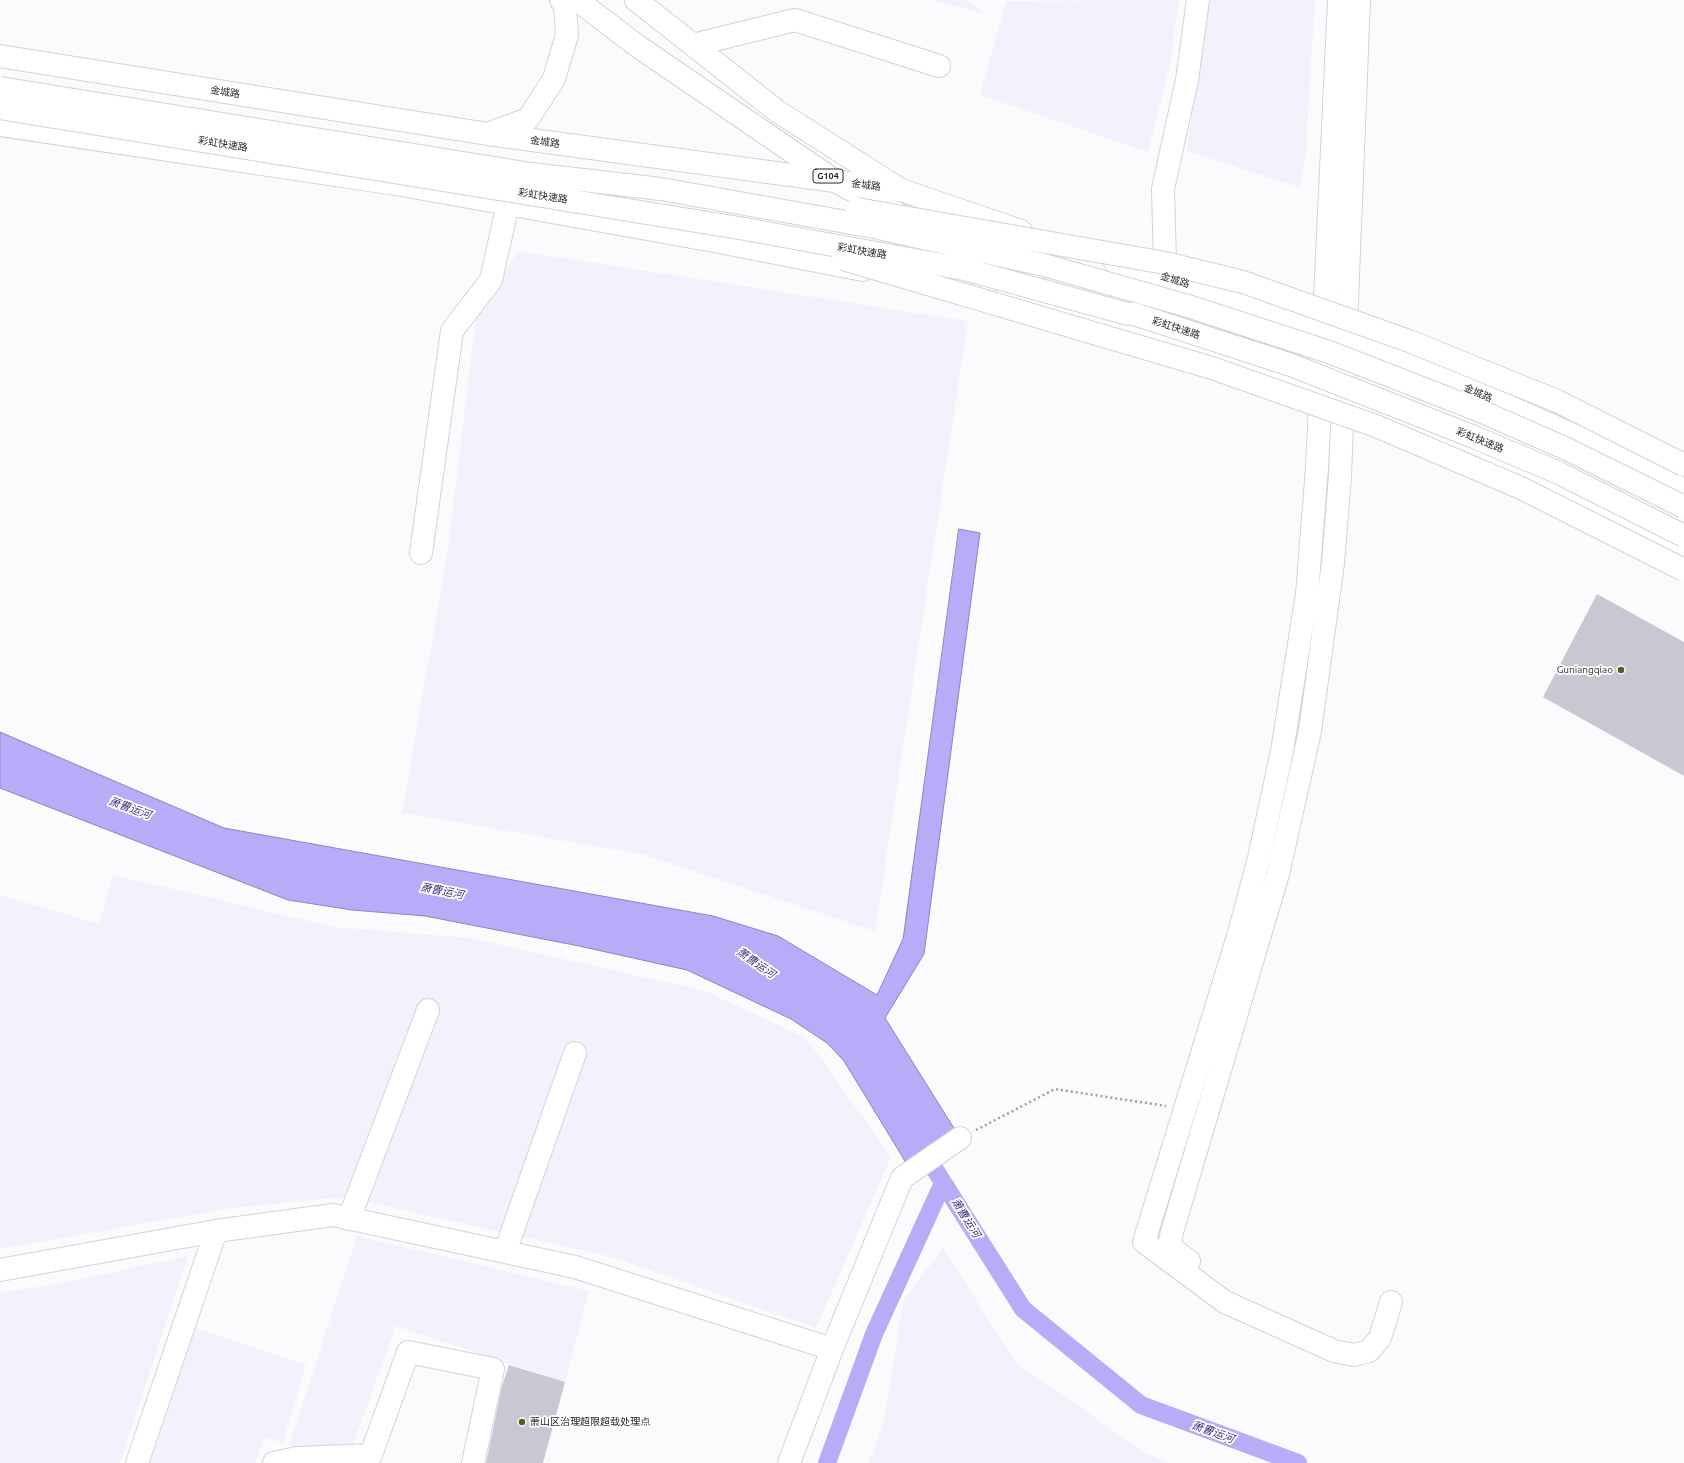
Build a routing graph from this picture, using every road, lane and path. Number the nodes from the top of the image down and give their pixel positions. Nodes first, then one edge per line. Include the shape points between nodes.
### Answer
1 (561, 0) edge
2 (577, 0) edge
3 (636, 0) edge
4 (1198, 0) edge
5 (1339, 0) edge
6 (1359, 0) edge
7 (693, 45) junction
8 (0, 56) edge
9 (939, 66) dead end
10 (0, 88) edge
11 (0, 108) edge
12 (0, 125) edge
13 (488, 134) junction
14 (835, 181) junction
15 (661, 189) junction
16 (901, 190) junction
17 (508, 204) junction
18 (739, 228) junction
19 (1165, 263) junction
20 (1100, 317) junction
21 (1334, 329) junction
22 (1321, 393) junction
23 (1342, 400) junction
24 (1684, 464) edge
25 (1684, 490) edge
26 (1684, 507) edge
27 (1684, 536) edge
28 (421, 553) dead end
29 (1684, 553) edge
30 (1684, 570) edge
31 (428, 1010) dead end
32 (575, 1053) dead end
33 (1184, 1110) junction
34 (960, 1138) joint
35 (349, 1219) junction
36 (216, 1230) junction
37 (505, 1252) junction
38 (0, 1270) edge
39 (832, 1349) junction
40 (137, 1463) edge
41 (274, 1463) edge
42 (473, 1463) edge
43 (789, 1463) edge

1 - 13 main road via 565,6 567,35 554,79 528,119
2 - 14 main road, G104 via 636,45
3 - 7 main road, G104
4 - 19 main road via 1187,80 1163,189
5 - 21 main road
6 - 21 main road
7 - 9 main road via 795,20
7 - 16 main road, G104 via 777,111
8 - 13 main road, 金城路
10 - 15 main road, 彩虹快速路, bridge via 531,174
11 - 18 main road, 彩虹快速路, bridge
12 - 17 main road via 396,184
13 - 14 main road, 金城路
14 - 16 main road, 金城路
14 - 20 main road, G104
15 - 19 main road, bridge via 838,206
15 - 26 main road, 彩虹快速路, bridge via 874,227 1044,265 1188,306 1329,352 1478,410 1567,449
16 - 21 main road, 金城路 via 1056,243
17 - 20 main road via 714,241
17 - 28 main road via 491,280 452,331
18 - 27 main road, 彩虹快速路, bridge via 964,269 1134,314 1291,365 1559,473
18 - 30 main road, bridge via 1212,368 1376,426 1521,488
19 - 24 main road, bridge via 1243,282 1408,341 1557,401
20 - 22 main road
21 - 22 main road
21 - 23 main road
21 - 25 main road, 金城路 via 1623,457
22 - 23 main road
22 - 33 main road via 1306,594 1282,751 1243,918
23 - 29 main road via 1529,478
23 - 33 main road via 1340,476 1333,563 1310,731 1276,882 1169,1246 1230,1292 1289,1319 1353,1342 1366,1338 1386,1300 1380,1338 1369,1351 1354,1355 1334,1351 1225,1302 1144,1242
31 - 35 main road
32 - 37 main road
33 - 34 path via 1055,1089
34 - 39 main road via 902,1178
35 - 36 main road via 333,1215
35 - 37 main road
36 - 38 main road
36 - 40 main road
37 - 39 main road via 575,1267
39 - 43 main road
41 - 42 main road via 297,1458 371,1455 408,1352 493,1369

